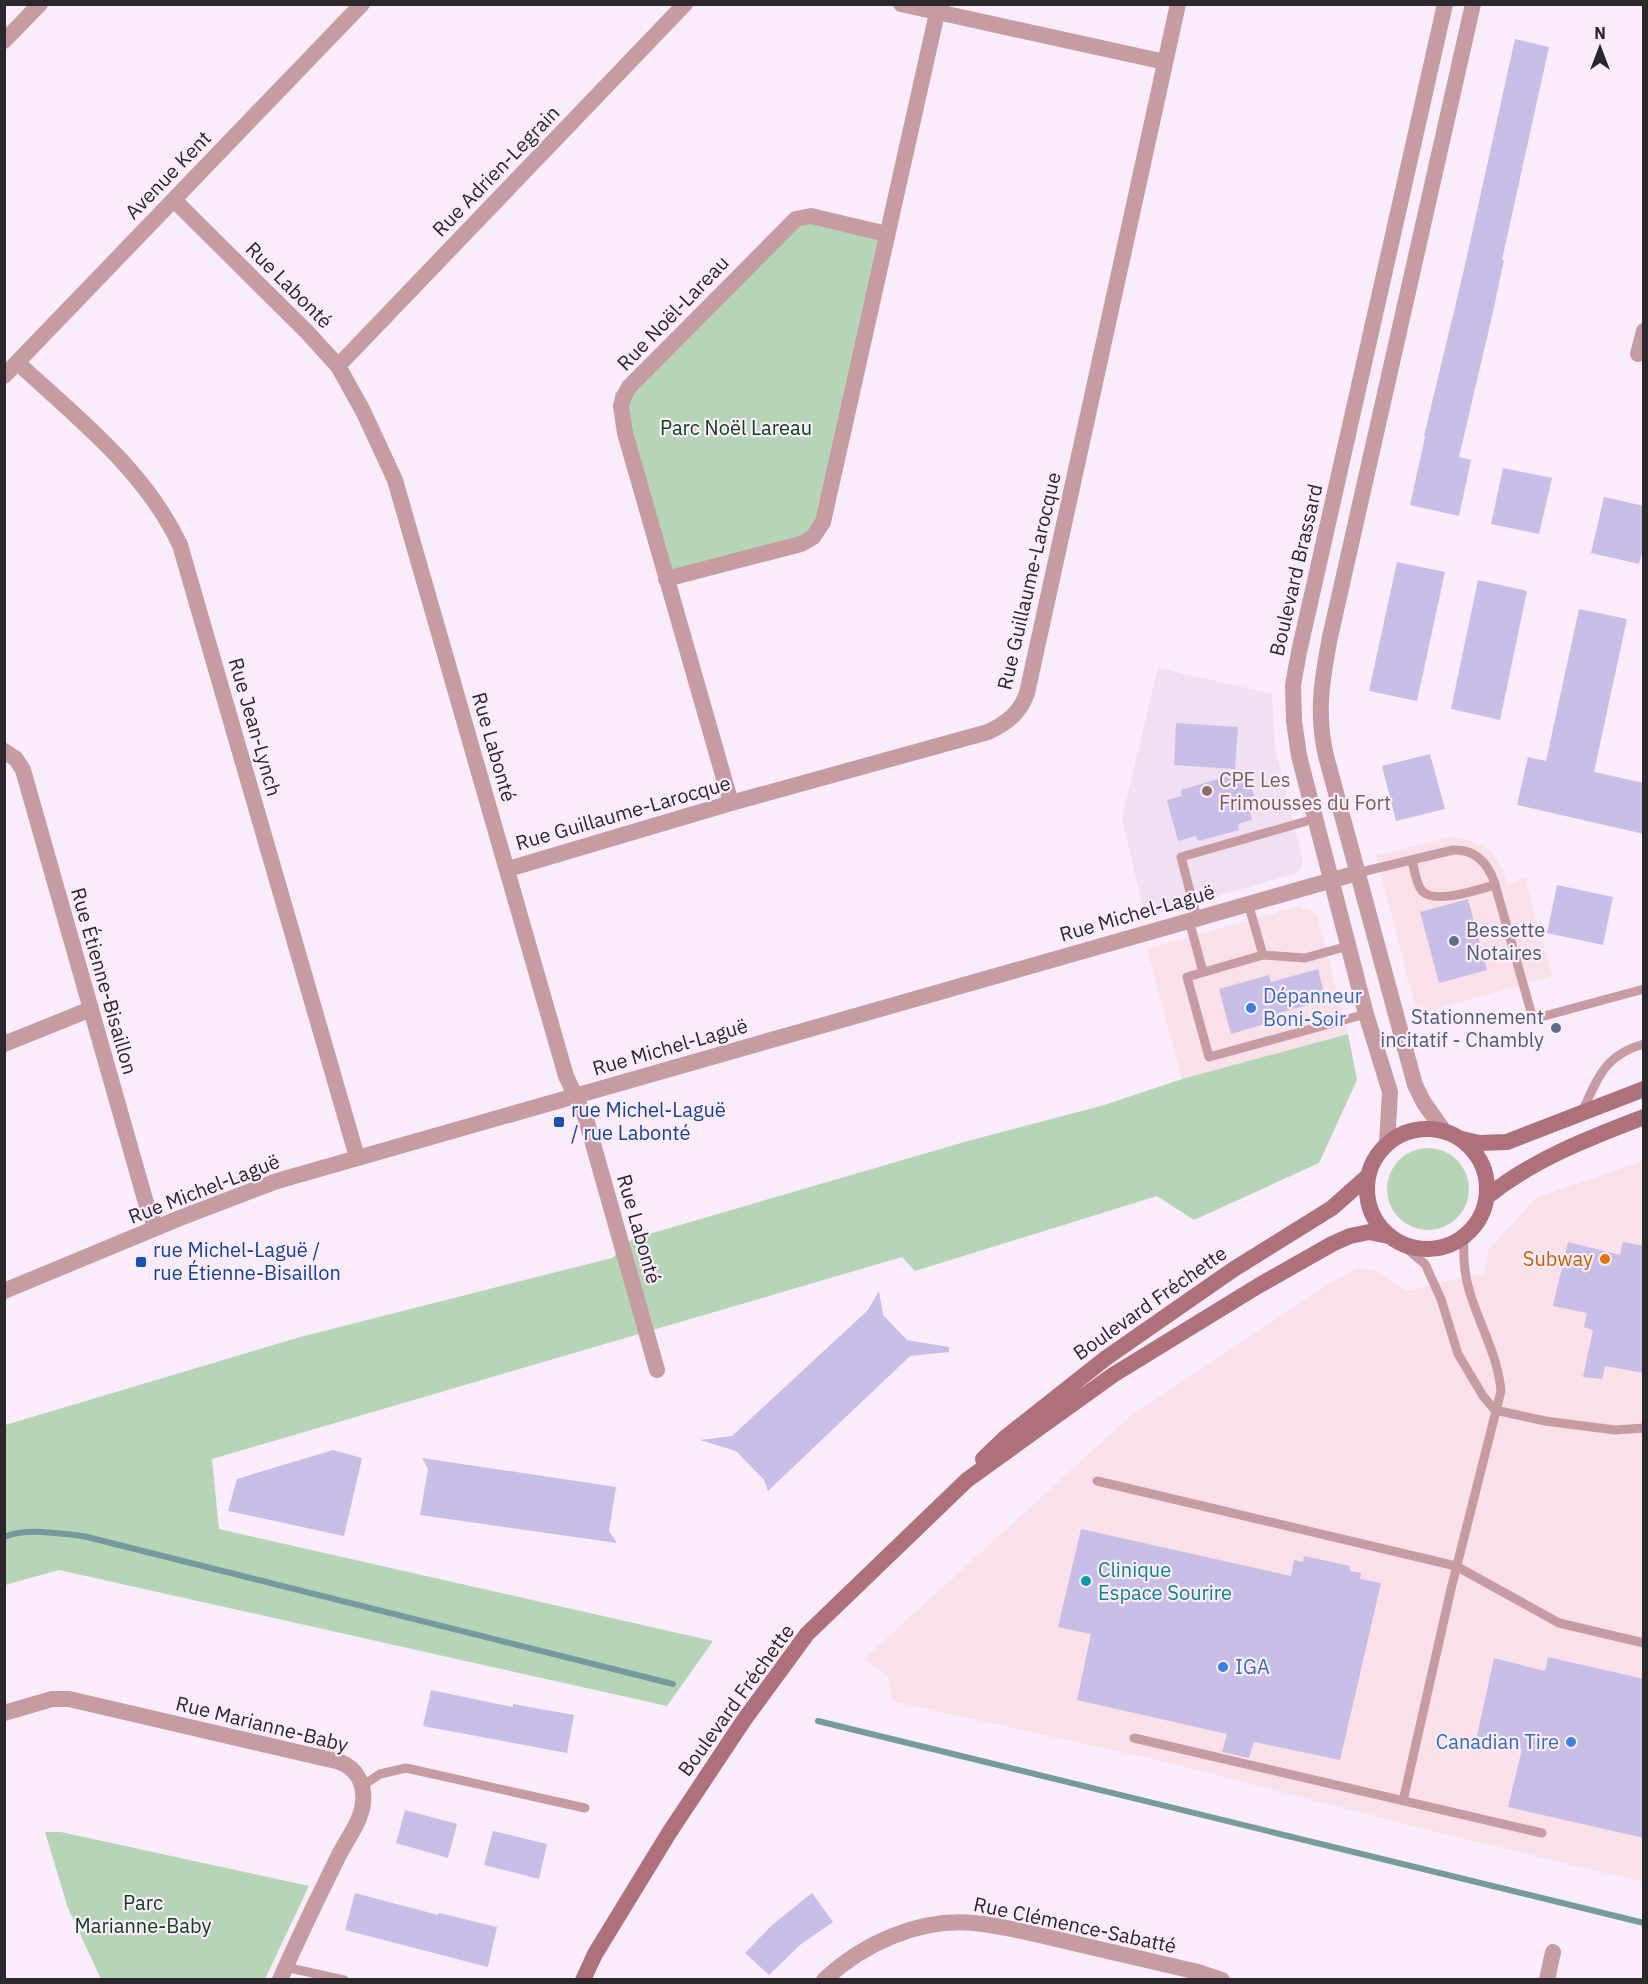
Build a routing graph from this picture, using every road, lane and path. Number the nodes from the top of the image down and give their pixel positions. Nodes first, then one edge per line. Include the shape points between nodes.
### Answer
1 (40, 4) edge
2 (362, 4) edge
3 (685, 4) edge
4 (901, 4) edge
5 (1178, 4) edge
6 (1445, 4) edge
7 (1473, 4) edge
8 (937, 13) junction
9 (4, 41) edge
10 (1165, 62) junction
11 (174, 200) junction
12 (887, 234) junction
13 (1644, 331) edge
14 (1638, 354) dead end
15 (18, 363) junction
16 (338, 366) junction
17 (4, 376) edge
18 (666, 579) junction
19 (4, 751) edge
20 (731, 803) junction
21 (1314, 819) junction
22 (1412, 860) junction
23 (508, 869) junction
24 (1358, 873) junction
25 (1331, 879) junction
26 (1495, 885) junction
27 (1248, 903) junction
28 (1193, 919) junction
29 (1348, 946) junction
30 (1263, 955) junction
31 (1203, 972) junction
32 (1644, 988) edge
33 (91, 1008) junction
34 (1366, 1014) junction
35 (4, 1044) edge
36 (1644, 1044) edge
37 (1644, 1089) edge
38 (576, 1096) junction
39 (1582, 1112) junction
40 (1644, 1117) edge
41 (1451, 1134) junction
42 (1387, 1144) junction
43 (357, 1157) junction
44 (1368, 1176) junction
45 (1488, 1196) junction
46 (156, 1228) junction
47 (1464, 1238) junction
48 (1395, 1240) junction
49 (4, 1291) edge
50 (657, 1370) dead end
51 (1495, 1410) junction
52 (1644, 1428) edge
53 (967, 1480) junction
54 (1097, 1481) dead end
55 (1456, 1566) junction
56 (1644, 1643) edge
57 (4, 1713) edge
58 (1134, 1738) dead end
59 (362, 1786) junction
60 (1403, 1801) junction
61 (585, 1808) dead end
62 (1542, 1833) dead end
63 (1553, 1952) dead end
64 (283, 1973) edge
65 (344, 1980) edge
66 (582, 1980) edge
67 (824, 1980) edge
68 (1222, 1980) edge
69 (1546, 1980) edge

1 - 9 street
2 - 11 street, Avenue Kent
3 - 16 street, Rue Adrien-Legrain
4 - 8 street
5 - 10 street, Rue Guillaume-Larocque
6 - 21 street, Boulevard Brassard via 1296,669 1296,739
7 - 24 street via 1320,689 1323,743
8 - 10 street
8 - 12 street
10 - 20 street, Rue Guillaume-Larocque via 1024,702 1012,718 988,732
11 - 15 street, Avenue Kent
11 - 16 street, Rue Labonté
12 - 18 street via 820,527 801,544
12 - 18 street, Rue Noël-Lareau via 811,216 796,219 626,391 621,406 625,432
13 - 14 street
15 - 17 street, Avenue Kent
15 - 43 street, Rue Jean-Lynch via 138,479 158,504 180,545
16 - 23 street, Rue Labonté via 395,480
18 - 20 street, Rue Noël-Lareau
19 - 33 street, Rue Étienne-Bisaillon via 16,759 22,770
20 - 23 street, Rue Guillaume-Larocque
21 - 25 street, Boulevard Brassard
21 - 28 lane via 1181,857
22 - 24 lane
22 - 26 lane via 1467,851 1485,863
22 - 26 lane via 1420,888 1428,895 1449,896
23 - 38 street, Rue Labonté via 566,1076
24 - 25 street, Rue Michel-Laguë
24 - 41 street via 1415,1085 1424,1103
25 - 27 street, Rue Michel-Laguë
25 - 29 street, Boulevard Brassard
26 - 32 lane via 1533,1019
27 - 28 street, Rue Michel-Laguë
27 - 30 lane
28 - 31 lane
28 - 38 street, Rue Michel-Laguë
29 - 30 lane via 1305,958
29 - 34 street, Boulevard Brassard
30 - 31 lane
31 - 34 lane via 1188,977 1209,1057
33 - 35 street
33 - 46 street, Rue Étienne-Bisaillon
34 - 42 street, Boulevard Brassard via 1390,1092
36 - 39 lane via 1621,1052 1606,1065
37 - 39 main road
38 - 43 street, Rue Michel-Laguë
38 - 50 street, Rue Labonté via 586,1119
39 - 41 main road via 1508,1142 1479,1143
40 - 45 main road via 1539,1161
41 - 42 main road via 1417,1130
41 - 45 main road via 1469,1145 1481,1162
42 - 44 main road
43 - 46 street, Rue Michel-Laguë via 277,1181
44 - 48 main road via 1371,1212 1378,1225
44 - 53 main road, Boulevard Fréchette via 1332,1208 1167,1314 1049,1401 985,1456
45 - 47 main road via 1482,1216
46 - 49 street, Rue Michel-Laguë
47 - 48 main road via 1429,1250
47 - 51 lane via 1469,1292 1499,1372
48 - 51 lane via 1425,1264 1458,1354
48 - 53 main road, Boulevard Fréchette via 1369,1232 1332,1244 1113,1375
51 - 52 lane via 1615,1430
51 - 55 lane
53 - 66 main road, Boulevard Fréchette via 807,1634 669,1833
54 - 55 lane
55 - 56 lane via 1559,1623
55 - 60 lane
57 - 59 street, Rue Marianne-Baby via 52,1699 69,1700 340,1762 356,1773
58 - 60 lane
59 - 61 lane via 380,1774 406,1768
59 - 64 street via 364,1801 359,1817
60 - 62 lane
63 - 69 street
64 - 65 lane
67 - 68 street, Rue Clémence-Sabatté via 845,1962 885,1940 921,1927 960,1922 998,1926

